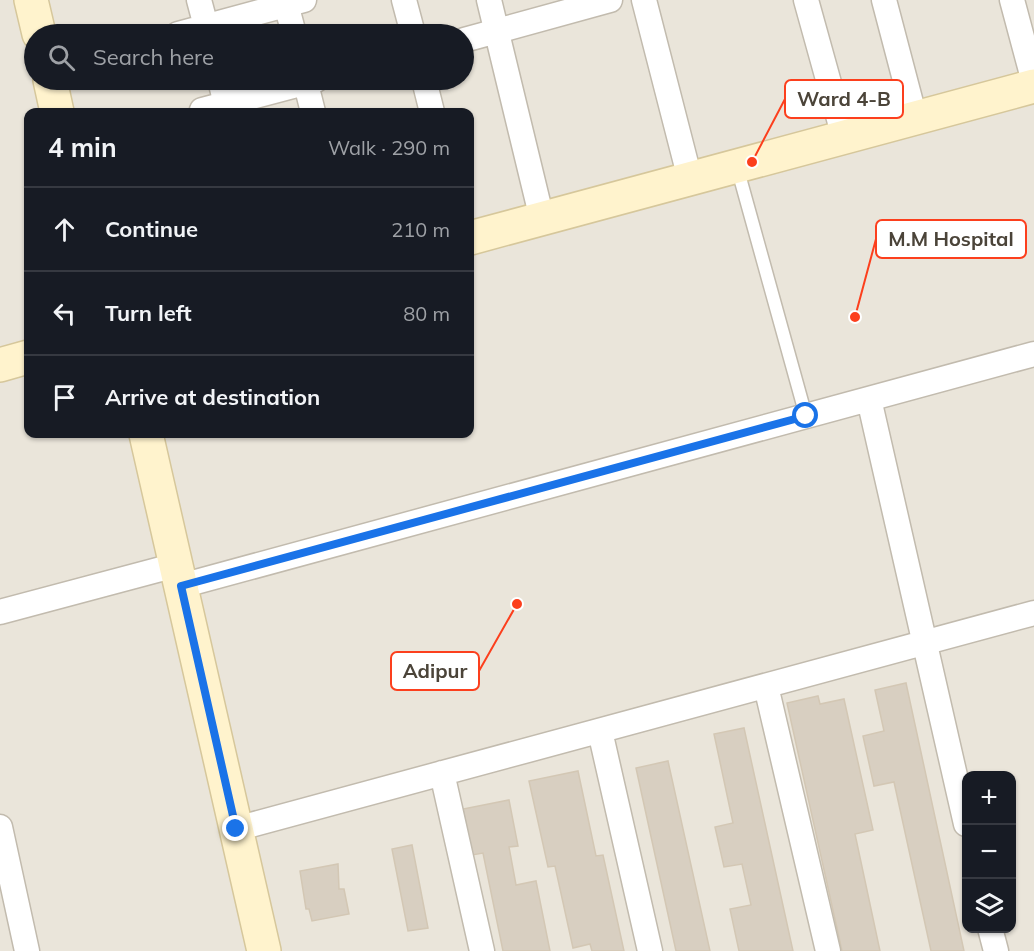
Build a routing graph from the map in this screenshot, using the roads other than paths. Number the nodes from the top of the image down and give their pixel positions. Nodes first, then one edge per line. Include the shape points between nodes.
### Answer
1 (32, 0) edge
2 (47, 0) edge
3 (199, 0) edge
4 (404, 0) edge
5 (489, 0) edge
6 (610, 0) edge
7 (644, 0) edge
8 (806, 0) edge
9 (884, 0) edge
10 (1012, 0) edge
11 (292, 2) edge
12 (37, 24) edge
13 (53, 24) edge
14 (205, 24) edge
15 (225, 24) edge
16 (293, 24) edge
17 (410, 24) edge
18 (496, 31) junction
19 (474, 37) edge
20 (1034, 84) edge
21 (52, 90) edge
22 (68, 90) edge
23 (222, 90) edge
24 (280, 90) edge
25 (310, 90) edge
26 (426, 90) edge
27 (56, 108) edge
28 (72, 108) edge
29 (227, 108) edge
30 (312, 108) edge
31 (431, 108) edge
32 (915, 118) junction
33 (844, 137) junction
34 (736, 166) junction
35 (690, 179) junction
36 (542, 219) junction
37 (474, 237) edge
38 (1034, 354) edge
39 (24, 358) edge
40 (0, 365) edge
41 (869, 399) junction
42 (806, 416) junction
43 (131, 438) edge
44 (147, 438) edge
45 (171, 578) junction
46 (0, 612) edge
47 (1034, 613) edge
48 (925, 643) junction
49 (766, 686) junction
50 (600, 731) junction
51 (442, 773) junction
52 (962, 806) edge
53 (0, 826) edge
54 (236, 829) junction
55 (10, 917) edge
56 (991, 933) edge
57 (27, 951) edge
58 (248, 951) edge
59 (264, 951) edge
60 (482, 951) edge
61 (650, 951) edge
62 (828, 951) edge
63 (996, 951) edge

1 - 12 main road
2 - 13 main road
3 - 14 street
4 - 17 street
5 - 18 street
6 - 18 street
7 - 35 street
8 - 33 street
9 - 32 street
10 - 20 street
11 - 15 street
11 - 16 street
18 - 19 street
18 - 36 street
20 - 32 main road
21 - 27 main road
22 - 28 main road
23 - 29 street
24 - 29 street
25 - 30 street
26 - 31 street
32 - 33 main road
33 - 34 main road
34 - 35 main road
34 - 42 lane
35 - 36 main road
36 - 37 main road
38 - 41 street
39 - 40 main road
41 - 42 street
41 - 48 street
42 - 45 street
43 - 45 main road
44 - 45 main road
45 - 46 street
45 - 54 main road
45 - 58 main road
47 - 48 street
48 - 49 street
48 - 52 street
49 - 50 street
49 - 62 street
50 - 51 street
50 - 61 street
51 - 54 street
51 - 60 street
53 - 55 street
54 - 59 main road
55 - 57 street
56 - 63 street

